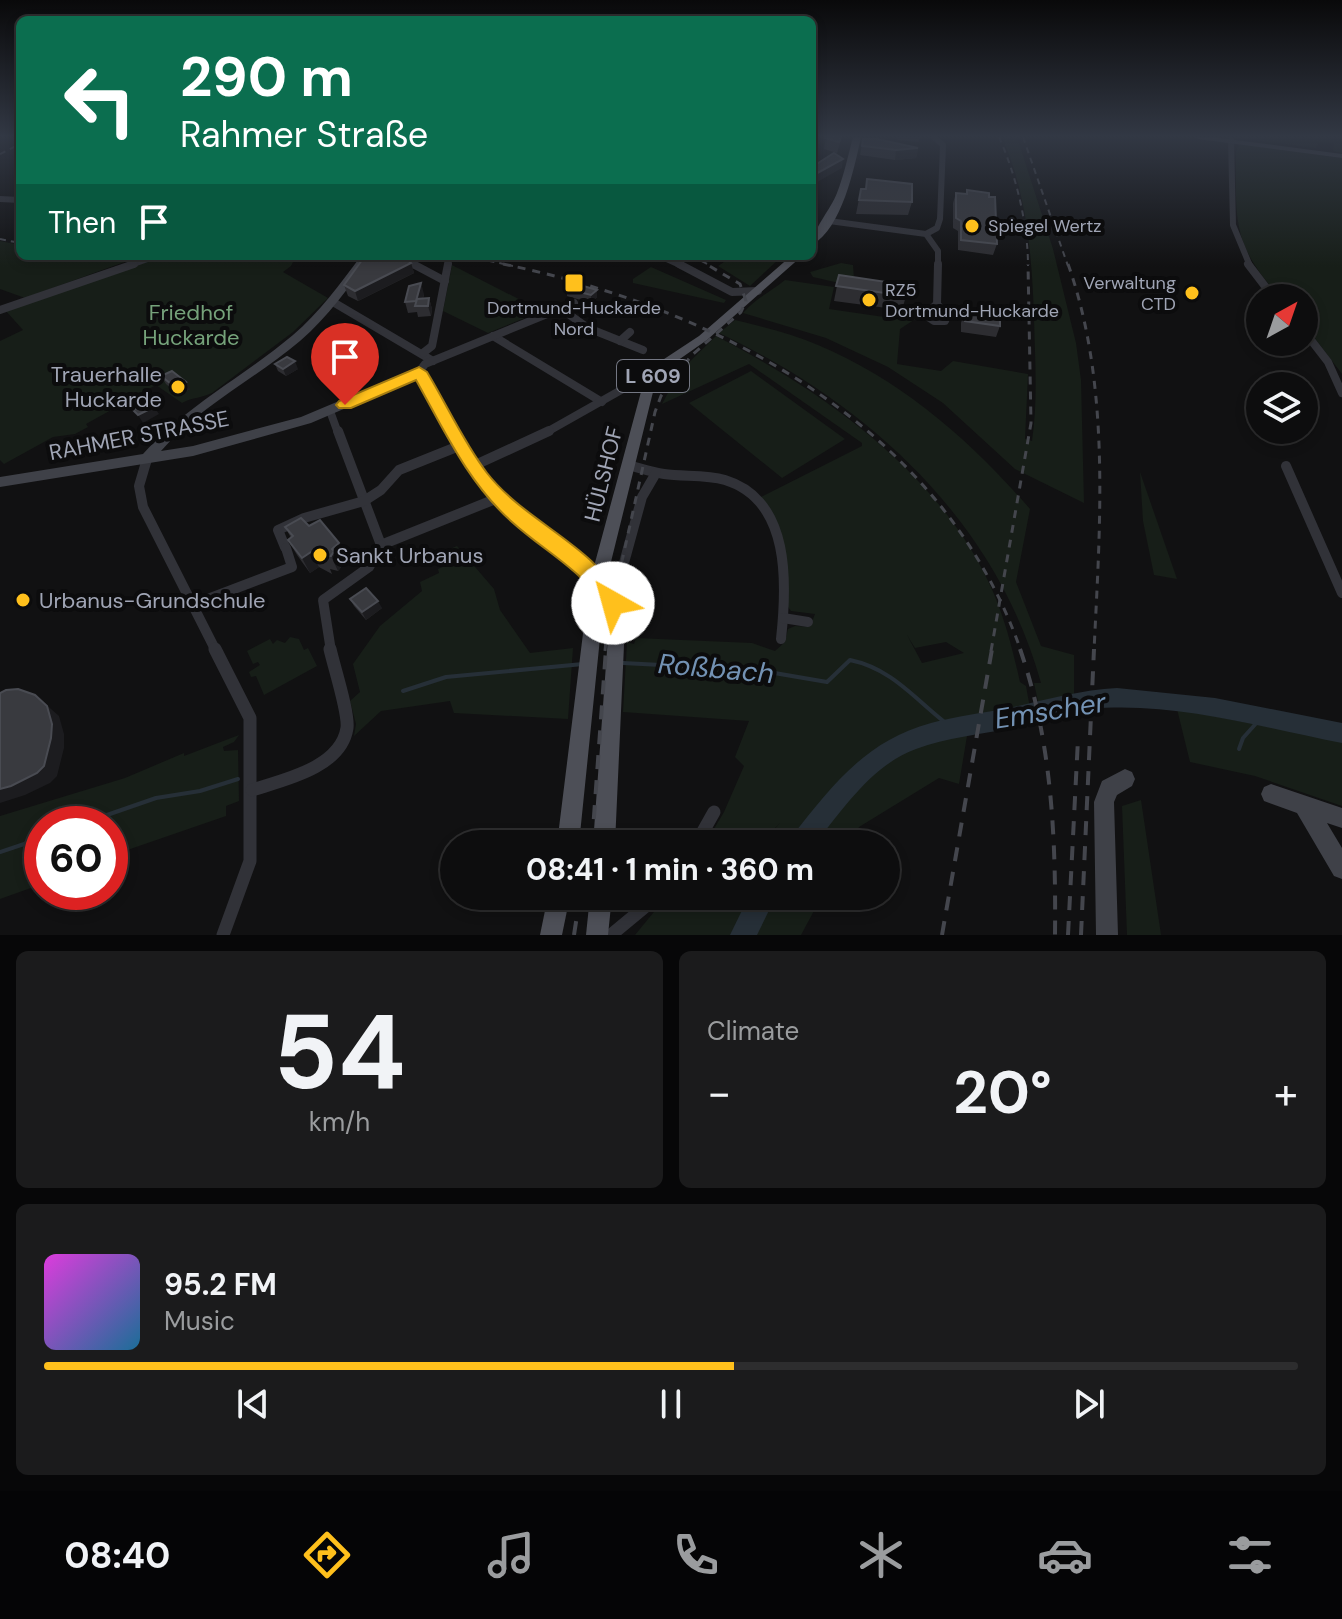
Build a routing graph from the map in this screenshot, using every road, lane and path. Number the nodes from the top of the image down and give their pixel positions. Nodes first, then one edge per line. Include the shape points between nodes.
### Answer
1 (846, 181) edge
2 (942, 181) edge
3 (1231, 181) edge
4 (829, 221) junction
5 (926, 234) junction
6 (816, 237) edge
7 (144, 260) edge
8 (363, 260) edge
9 (407, 260) edge
10 (448, 260) edge
11 (668, 260) edge
12 (793, 260) edge
13 (445, 281) junction
14 (1263, 284) edge
15 (758, 291) junction
16 (729, 293) junction
17 (333, 302) junction
18 (574, 303) dead end
19 (937, 304) dead end
20 (560, 308) junction
21 (0, 310) edge
22 (735, 311) junction
23 (630, 332) dead end
24 (493, 336) junction
25 (620, 341) junction
26 (1318, 349) edge
27 (643, 350) dead end
28 (423, 353) junction
29 (433, 361) junction
30 (419, 372) junction
31 (650, 384) junction
32 (1342, 393) edge
33 (602, 402) junction
34 (330, 411) junction
35 (459, 446) junction
36 (147, 459) junction
37 (628, 465) junction
38 (473, 466) junction
39 (1286, 466) dead end
40 (656, 473) junction
41 (0, 482) edge
42 (498, 498) junction
43 (364, 501) junction
44 (381, 545) junction
45 (599, 579) junction
46 (1342, 593) edge
47 (613, 603) junction
48 (192, 605) junction
49 (783, 618) junction
50 (808, 622) dead end
51 (781, 639) dead end
52 (1125, 779) dead end
53 (252, 790) junction
54 (1271, 794) dead end
55 (1304, 805) junction
56 (714, 812) dead end
57 (1342, 818) edge
58 (569, 830) edge
59 (605, 830) edge
60 (704, 830) edge
61 (1342, 868) edge
62 (556, 910) edge
63 (600, 910) edge
64 (642, 910) edge
65 (223, 935) edge
66 (551, 935) edge
67 (597, 935) edge
68 (611, 935) edge
69 (1107, 935) edge

1 - 4 main road
2 - 5 street via 937,228
3 - 14 street via 1232,231
4 - 5 street
4 - 6 main road
5 - 19 street via 938,251
7 - 21 street
8 - 17 main road
9 - 13 street
10 - 13 street
11 - 16 street
12 - 15 main road, HÜLSHOF / L 609
13 - 28 street via 432,346
15 - 16 street
15 - 22 main road, HÜLSHOF / L 609
16 - 22 street via 738,303
17 - 28 street
17 - 36 main road via 296,339 179,425
18 - 20 street
20 - 24 street
20 - 25 street via 586,327
22 - 31 main road, HÜLSHOF / L 609 via 659,368
23 - 25 street
24 - 29 street
24 - 33 street
25 - 27 street
26 - 32 street
28 - 29 street
29 - 30 street
30 - 34 main road, RAHMER STRASSE
30 - 35 main road
31 - 33 street via 630,385
31 - 37 main road, HÜLSHOF / L 609
33 - 38 street
34 - 36 main road, RAHMER STRASSE
34 - 43 street
35 - 38 main road
35 - 43 street via 399,470
36 - 41 main road, RAHMER STRASSE
36 - 48 street via 139,496
37 - 40 street
37 - 45 main road, HÜLSHOF / L 609
38 - 42 main road
39 - 46 street
40 - 47 street, HÜLSHOF via 643,487 625,574
40 - 49 street via 728,480 761,501 779,539
42 - 44 street
42 - 45 main road
43 - 44 street
43 - 48 street via 278,530 292,567
44 - 53 street via 369,567 323,600 347,727 341,745 309,769
45 - 47 main road
45 - 58 main road, L 609
47 - 59 main road via 617,623
48 - 53 street via 250,718
49 - 50 street
49 - 51 street
52 - 69 main road via 1109,788 1104,802
53 - 65 street via 250,861
54 - 55 main road
55 - 57 main road
55 - 61 main road
56 - 60 street
62 - 66 main road
63 - 67 main road
64 - 68 street

